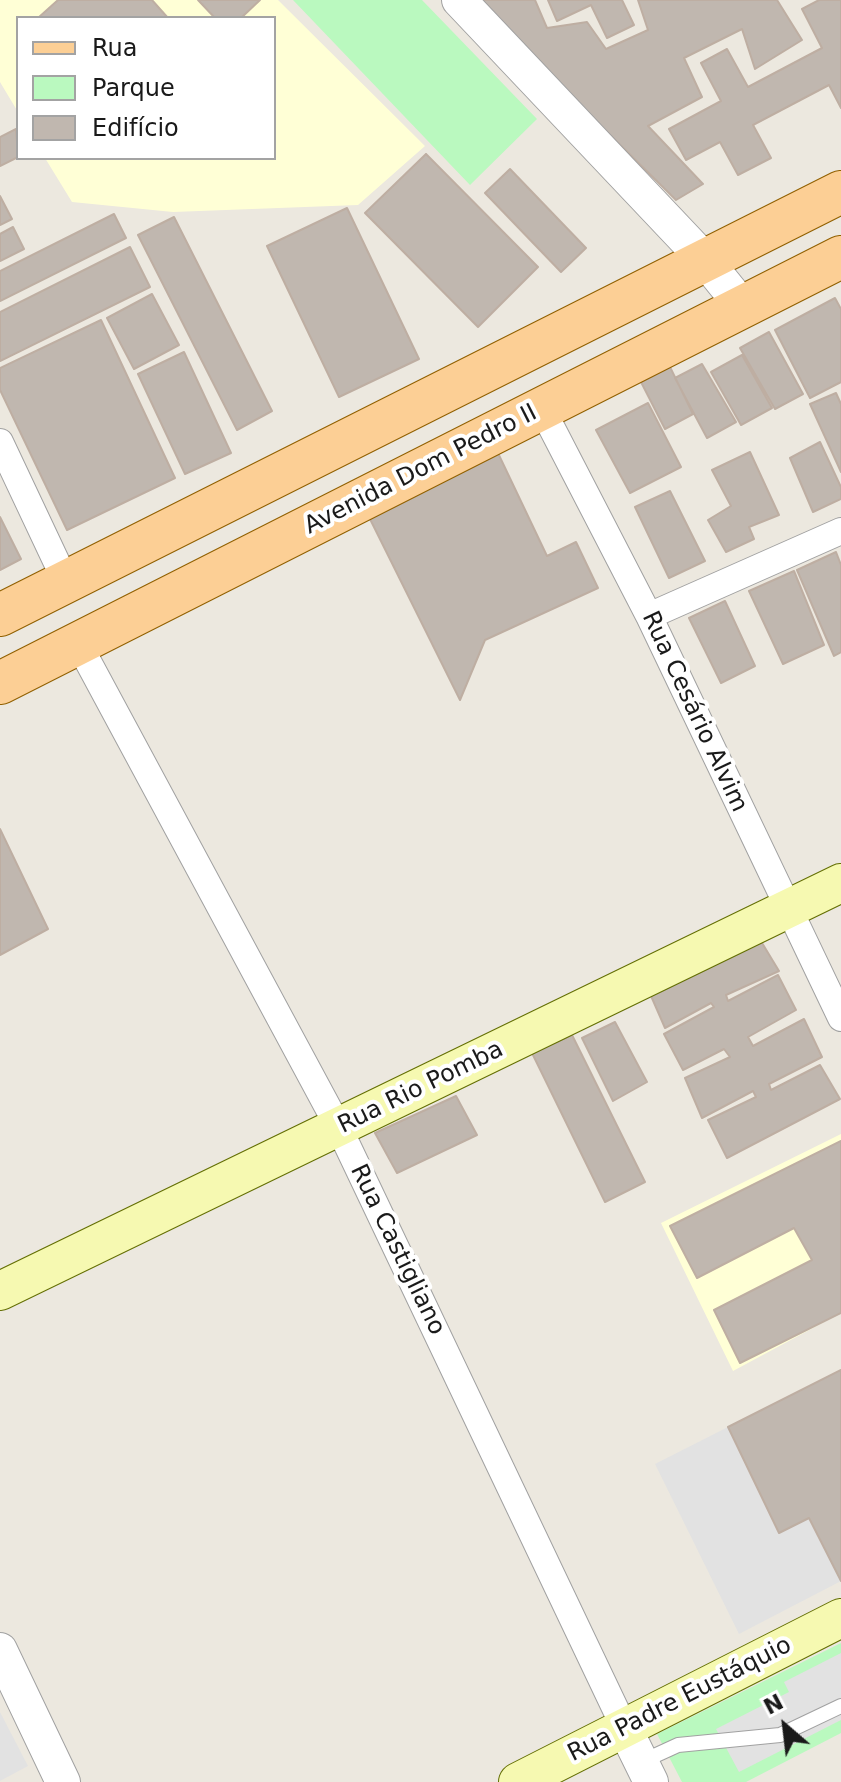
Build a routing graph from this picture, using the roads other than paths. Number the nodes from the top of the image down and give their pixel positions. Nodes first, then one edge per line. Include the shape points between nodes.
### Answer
1 (459, 0) edge
2 (841, 192) edge
3 (841, 257) edge
4 (705, 260) junction
5 (743, 307) junction
6 (542, 409) junction
7 (0, 442) edge
8 (841, 531) edge
9 (66, 582) junction
10 (0, 615) edge
11 (649, 616) junction
12 (78, 643) junction
13 (0, 683) edge
14 (841, 883) edge
15 (787, 907) junction
16 (841, 1018) edge
17 (339, 1128) junction
18 (0, 1291) edge
19 (841, 1618) edge
20 (0, 1650) edge
21 (841, 1706) edge
22 (639, 1758) edge
23 (63, 1782) edge
24 (518, 1782) edge

1 - 4 street
2 - 4 main road
3 - 5 main road, Avenida Dom Pedro II
4 - 5 street
4 - 9 main road
5 - 6 main road, Avenida Dom Pedro II
6 - 11 street, Rua Cesário Alvim
6 - 12 main road, Avenida Dom Pedro II
7 - 9 street
8 - 11 street
9 - 10 main road
11 - 15 street, Rua Cesário Alvim
12 - 13 main road, Avenida Dom Pedro II
12 - 17 street, Rua Castigliano
14 - 15 main road, Rua Rio Pomba
15 - 16 street, Rua Cesário Alvim
15 - 17 main road, Rua Rio Pomba
17 - 18 main road, Rua Rio Pomba
17 - 22 street, Rua Castigliano
19 - 22 main road, Rua Padre Eustáquio
20 - 23 street
21 - 22 lane via 780,1735 678,1745
22 - 24 main road, Rua Padre Eustáquio

